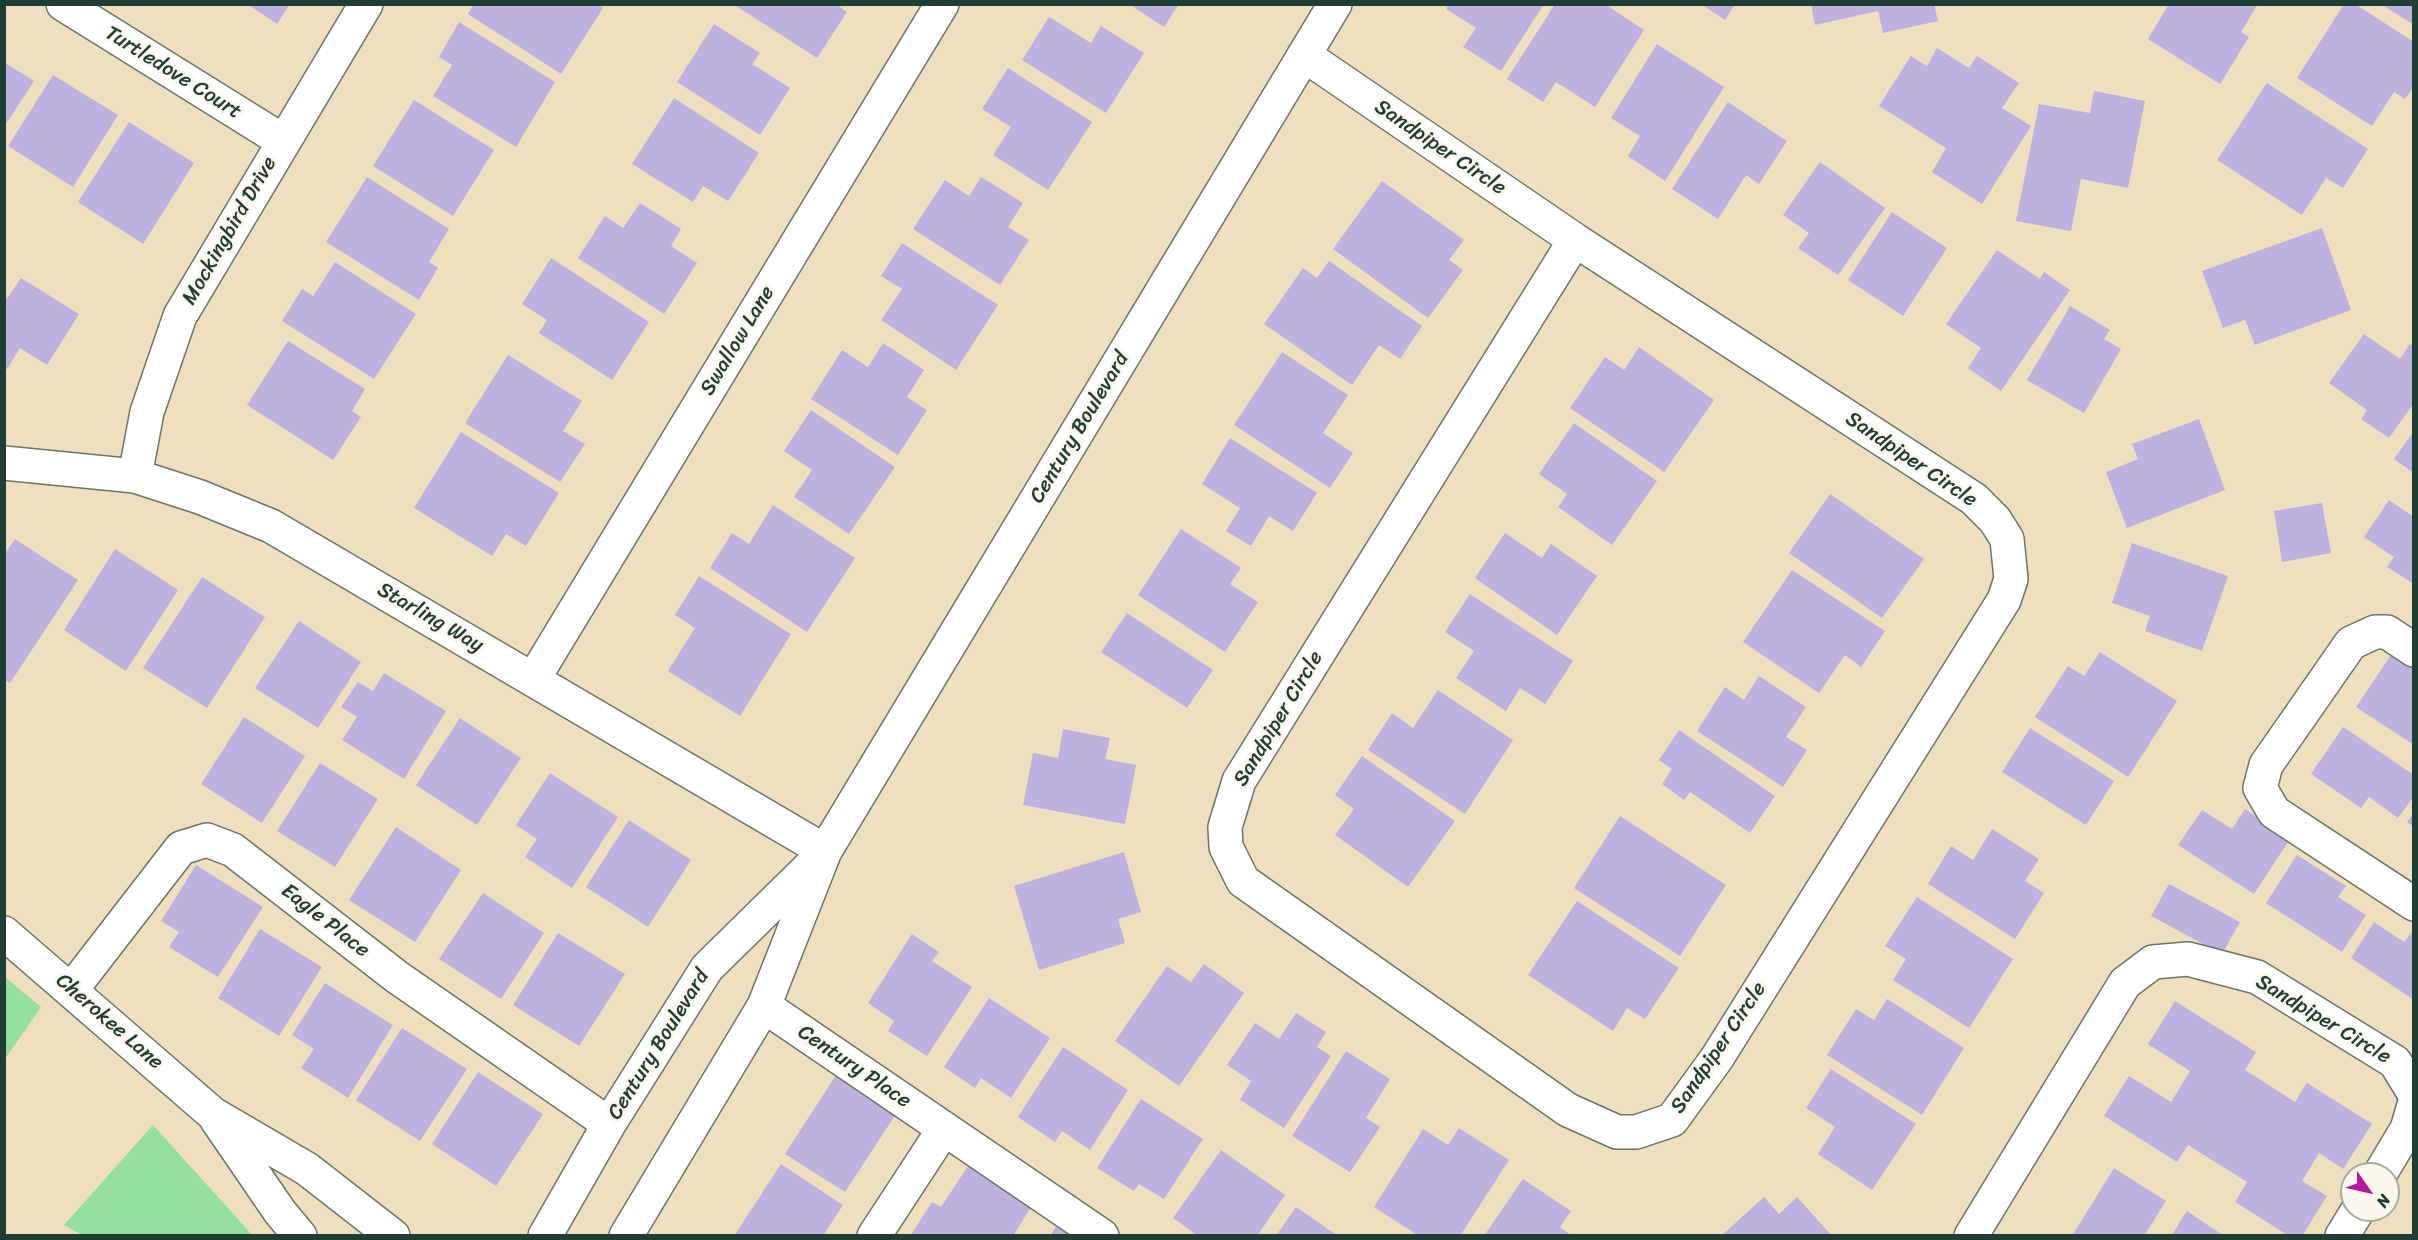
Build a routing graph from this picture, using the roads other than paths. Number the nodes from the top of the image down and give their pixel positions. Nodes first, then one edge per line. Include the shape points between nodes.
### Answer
1 (63, 4) edge
2 (366, 4) edge
3 (942, 4) edge
4 (1335, 4) edge
5 (1304, 55) junction
6 (283, 141) junction
7 (1575, 240) junction
8 (4, 463) edge
9 (135, 476) junction
10 (2414, 650) edge
11 (534, 678) junction
12 (825, 851) junction
13 (2414, 904) edge
14 (4, 933) edge
15 (72, 989) junction
16 (764, 1006) junction
17 (2414, 1093) edge
18 (2414, 1105) edge
19 (213, 1114) junction
20 (609, 1124) junction
21 (944, 1129) junction
22 (2387, 1162) edge
23 (2351, 1222) edge
24 (300, 1236) edge
25 (393, 1236) edge
26 (545, 1236) edge
27 (626, 1236) edge
28 (874, 1236) edge
29 (1102, 1236) edge
30 (1971, 1236) edge
31 (2342, 1236) edge

1 - 6 street, Turtledove Court
2 - 6 street, Mockingbird Drive
3 - 11 street, Swallow Lane
4 - 5 street, Century Boulevard
5 - 7 street, Sandpiper Circle
5 - 12 street, Century Boulevard
6 - 9 street, Mockingbird Drive via 180,316 147,412
7 - 7 street, Sandpiper Circle via 1239,781 1225,827 1226,847 1243,881 1568,1110 1617,1132 1636,1132 1672,1120 1717,1058 2004,600 2011,579 2007,539 1974,499
8 - 9 street, Starling Way
9 - 11 street, Starling Way via 271,526
10 - 13 street via 2387,632 2375,632 2351,643 2266,765 2260,788 2274,812
11 - 12 street, Starling Way
12 - 16 street, Century Boulevard
12 - 20 street, Century Boulevard via 706,968
14 - 15 street, Cherokee Lane
15 - 19 street, Cherokee Lane
15 - 20 street, Eagle Place via 181,848 207,840 233,850 397,977
16 - 21 street, Century Place
16 - 27 street, Century Boulevard
17 - 30 street, Sandpiper Circle via 2395,1062 2257,977 2188,958 2153,962 2125,983
18 - 22 street via 2407,1129
19 - 24 street, Cherokee Lane
19 - 25 street, Cherokee Lane via 307,1169
20 - 26 street, Century Boulevard
21 - 28 street
21 - 29 street, Century Place
23 - 31 street

